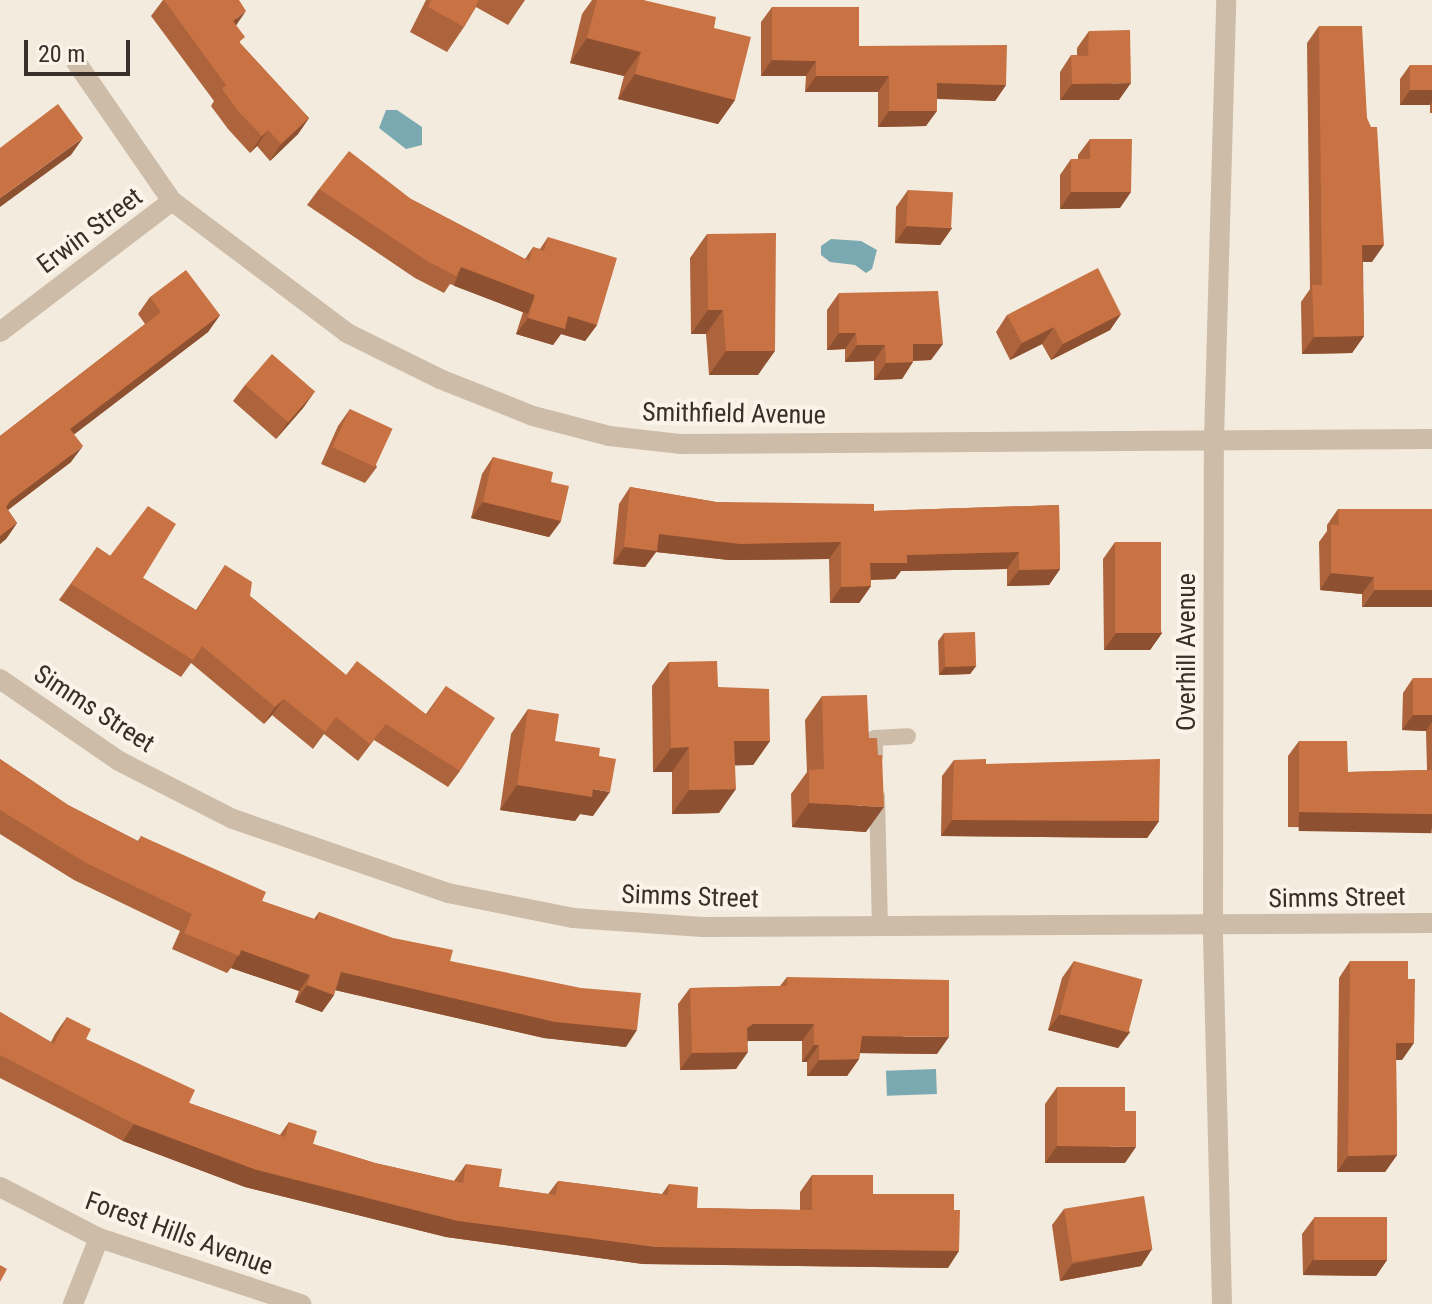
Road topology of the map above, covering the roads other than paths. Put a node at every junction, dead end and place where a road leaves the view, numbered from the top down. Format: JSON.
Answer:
{"nodes":[{"id":1,"x":1226,"y":0,"type":"edge"},
{"id":2,"x":76,"y":62,"type":"dead end"},
{"id":3,"x":172,"y":201,"type":"junction"},
{"id":4,"x":0,"y":332,"type":"edge"},
{"id":5,"x":1214,"y":439,"type":"junction"},
{"id":6,"x":1432,"y":439,"type":"edge"},
{"id":7,"x":0,"y":679,"type":"edge"},
{"id":8,"x":908,"y":736,"type":"dead end"},
{"id":9,"x":1432,"y":923,"type":"edge"},
{"id":10,"x":1213,"y":925,"type":"junction"},
{"id":11,"x":880,"y":926,"type":"junction"},
{"id":12,"x":0,"y":1187,"type":"edge"},
{"id":13,"x":99,"y":1238,"type":"junction"},
{"id":14,"x":73,"y":1304,"type":"edge"},
{"id":15,"x":301,"y":1304,"type":"edge"},
{"id":16,"x":1222,"y":1304,"type":"edge"}],
"edges":[{"from":1,"to":5,"type":"street","name":"Overhill Avenue"},
{"from":2,"to":3,"type":"street","name":"Smithfield Avenue"},
{"from":3,"to":4,"type":"street","name":"Erwin Street"},
{"from":3,"to":5,"type":"street","name":"Smithfield Avenue"},
{"from":5,"to":6,"type":"street","name":"Smithfield Avenue"},
{"from":5,"to":10,"type":"street","name":"Overhill Avenue"},
{"from":7,"to":11,"type":"street","name":"Simms Street"},
{"from":8,"to":11,"type":"lane"},
{"from":9,"to":10,"type":"street","name":"Simms Street"},
{"from":10,"to":11,"type":"street","name":"Simms Street"},
{"from":10,"to":16,"type":"street","name":"Overhill Avenue"},
{"from":12,"to":13,"type":"street","name":"Forest Hills Avenue"},
{"from":13,"to":14,"type":"street"},
{"from":13,"to":15,"type":"street","name":"Forest Hills Avenue"}]}
